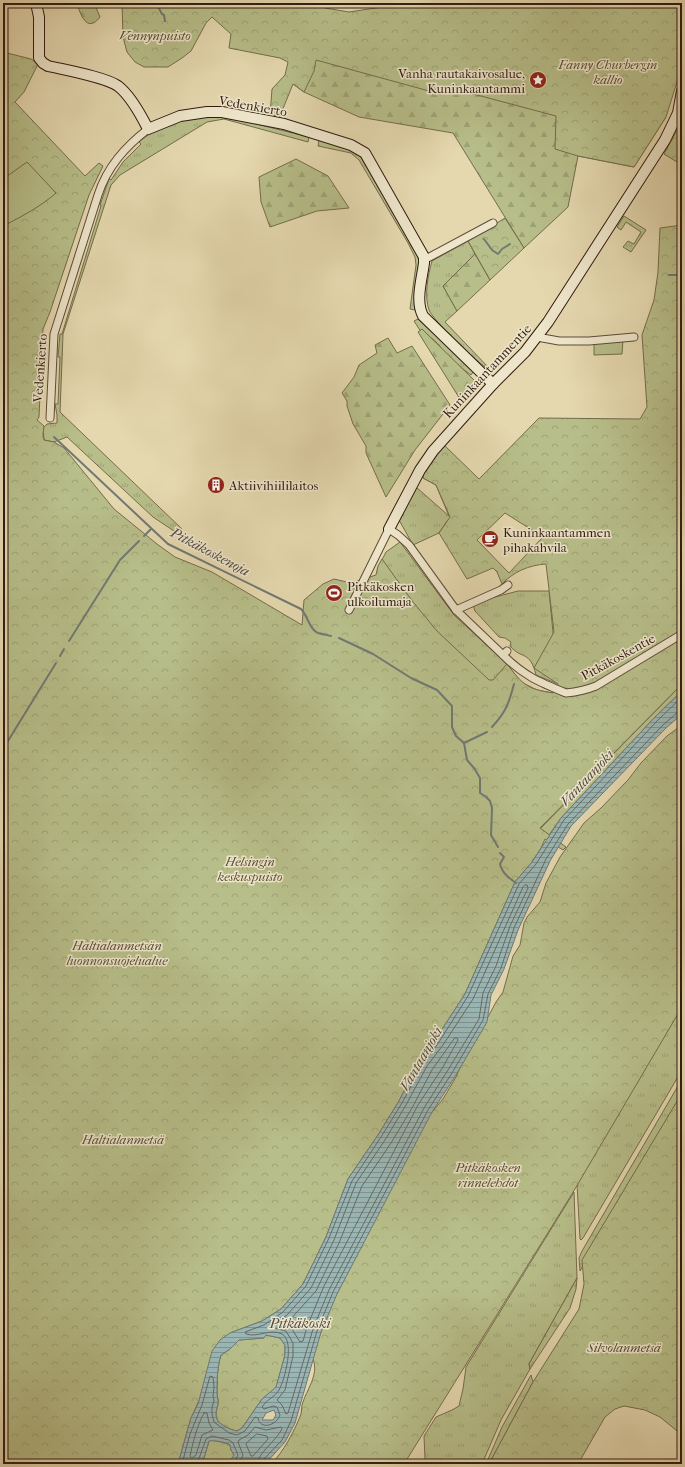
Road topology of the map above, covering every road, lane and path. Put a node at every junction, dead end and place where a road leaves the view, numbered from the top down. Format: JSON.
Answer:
{"nodes":[{"id":1,"x":36,"y":3,"type":"edge"},
{"id":2,"x":682,"y":90,"type":"edge"},
{"id":3,"x":148,"y":129,"type":"junction"},
{"id":4,"x":493,"y":224,"type":"dead end"},
{"id":5,"x":424,"y":260,"type":"junction"},
{"id":6,"x":635,"y":336,"type":"dead end"},
{"id":7,"x":537,"y":338,"type":"junction"},
{"id":8,"x":493,"y":384,"type":"junction"},
{"id":9,"x":50,"y":418,"type":"dead end"},
{"id":10,"x":389,"y":528,"type":"junction"},
{"id":11,"x":508,"y":585,"type":"dead end"},
{"id":12,"x":349,"y":610,"type":"dead end"},
{"id":13,"x":456,"y":610,"type":"junction"},
{"id":14,"x":682,"y":634,"type":"edge"}],
"edges":[{"from":1,"to":3,"type":"street"},
{"from":2,"to":7,"type":"street","name":"Kuninkaantammentie"},
{"from":3,"to":5,"type":"street","name":"Vedenkierto"},
{"from":3,"to":9,"type":"street","name":"Vedenkierto"},
{"from":4,"to":5,"type":"street"},
{"from":5,"to":8,"type":"street"},
{"from":6,"to":7,"type":"street"},
{"from":7,"to":8,"type":"street","name":"Kuninkaantammentie"},
{"from":8,"to":10,"type":"street","name":"Kuninkaantammentie"},
{"from":10,"to":12,"type":"street","name":"Kuninkaantammentie"},
{"from":10,"to":13,"type":"street","name":"Pitkäkoskentie"},
{"from":11,"to":13,"type":"street"},
{"from":13,"to":14,"type":"street","name":"Pitkäkoskentie"}]}
